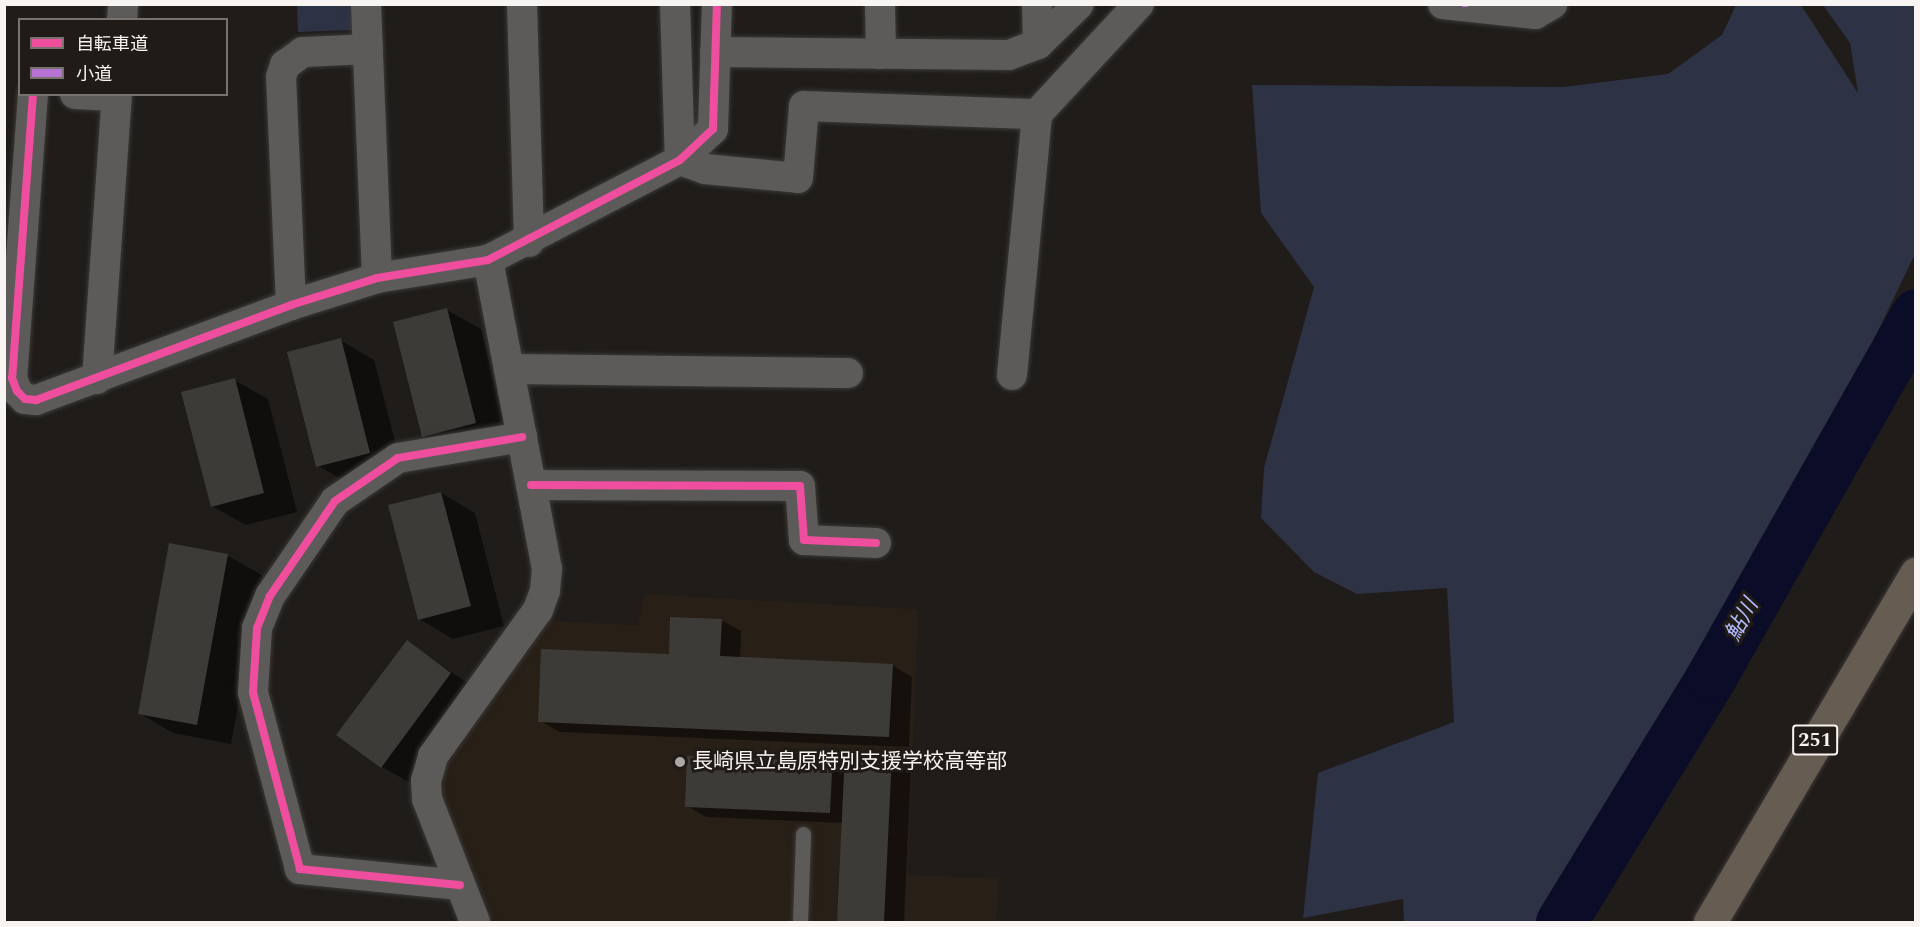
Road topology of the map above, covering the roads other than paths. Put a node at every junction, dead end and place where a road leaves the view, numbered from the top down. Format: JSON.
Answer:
{"nodes":[{"id":1,"x":366,"y":4,"type":"edge"},
{"id":2,"x":522,"y":4,"type":"edge"},
{"id":3,"x":675,"y":4,"type":"edge"},
{"id":4,"x":717,"y":4,"type":"edge"},
{"id":5,"x":880,"y":4,"type":"edge"},
{"id":6,"x":1037,"y":4,"type":"edge"},
{"id":7,"x":1079,"y":4,"type":"edge"},
{"id":8,"x":1139,"y":4,"type":"edge"},
{"id":9,"x":1443,"y":4,"type":"edge"},
{"id":10,"x":1552,"y":4,"type":"edge"},
{"id":11,"x":1038,"y":45,"type":"junction"},
{"id":12,"x":368,"y":50,"type":"junction"},
{"id":13,"x":715,"y":52,"type":"junction"},
{"id":14,"x":881,"y":54,"type":"junction"},
{"id":15,"x":33,"y":96,"type":"edge"},
{"id":16,"x":117,"y":96,"type":"edge"},
{"id":17,"x":1037,"y":114,"type":"junction"},
{"id":18,"x":680,"y":160,"type":"junction"},
{"id":19,"x":530,"y":242,"type":"junction"},
{"id":20,"x":488,"y":260,"type":"junction"},
{"id":21,"x":377,"y":278,"type":"junction"},
{"id":22,"x":291,"y":304,"type":"junction"},
{"id":23,"x":509,"y":369,"type":"junction"},
{"id":24,"x":848,"y":373,"type":"dead end"},
{"id":25,"x":1012,"y":375,"type":"dead end"},
{"id":26,"x":97,"y":379,"type":"junction"},
{"id":27,"x":522,"y":437,"type":"junction"},
{"id":28,"x":531,"y":485,"type":"junction"},
{"id":29,"x":876,"y":543,"type":"dead end"},
{"id":30,"x":1916,"y":573,"type":"edge"},
{"id":31,"x":803,"y":834,"type":"dead end"},
{"id":32,"x":460,"y":885,"type":"junction"},
{"id":33,"x":1714,"y":916,"type":"edge"},
{"id":34,"x":475,"y":922,"type":"edge"},
{"id":35,"x":800,"y":922,"type":"edge"}],
"edges":[{"from":1,"to":12,"type":"street"},
{"from":2,"to":19,"type":"street"},
{"from":3,"to":18,"type":"street"},
{"from":4,"to":13,"type":"street"},
{"from":5,"to":14,"type":"street"},
{"from":6,"to":11,"type":"street"},
{"from":7,"to":11,"type":"street"},
{"from":8,"to":17,"type":"street"},
{"from":9,"to":10,"type":"street"},
{"from":11,"to":14,"type":"street"},
{"from":12,"to":21,"type":"street"},
{"from":12,"to":22,"type":"street"},
{"from":13,"to":14,"type":"street"},
{"from":13,"to":18,"type":"street"},
{"from":15,"to":26,"type":"street"},
{"from":16,"to":26,"type":"street"},
{"from":17,"to":18,"type":"street"},
{"from":17,"to":25,"type":"street"},
{"from":18,"to":19,"type":"street"},
{"from":19,"to":20,"type":"street"},
{"from":20,"to":21,"type":"street"},
{"from":20,"to":23,"type":"street"},
{"from":21,"to":22,"type":"street"},
{"from":22,"to":26,"type":"street"},
{"from":23,"to":24,"type":"street"},
{"from":23,"to":27,"type":"street"},
{"from":27,"to":28,"type":"street"},
{"from":27,"to":32,"type":"street"},
{"from":28,"to":29,"type":"street"},
{"from":28,"to":32,"type":"street"},
{"from":30,"to":33,"type":"highway","number":"251"},
{"from":31,"to":35,"type":"lane"},
{"from":32,"to":34,"type":"street"}]}
